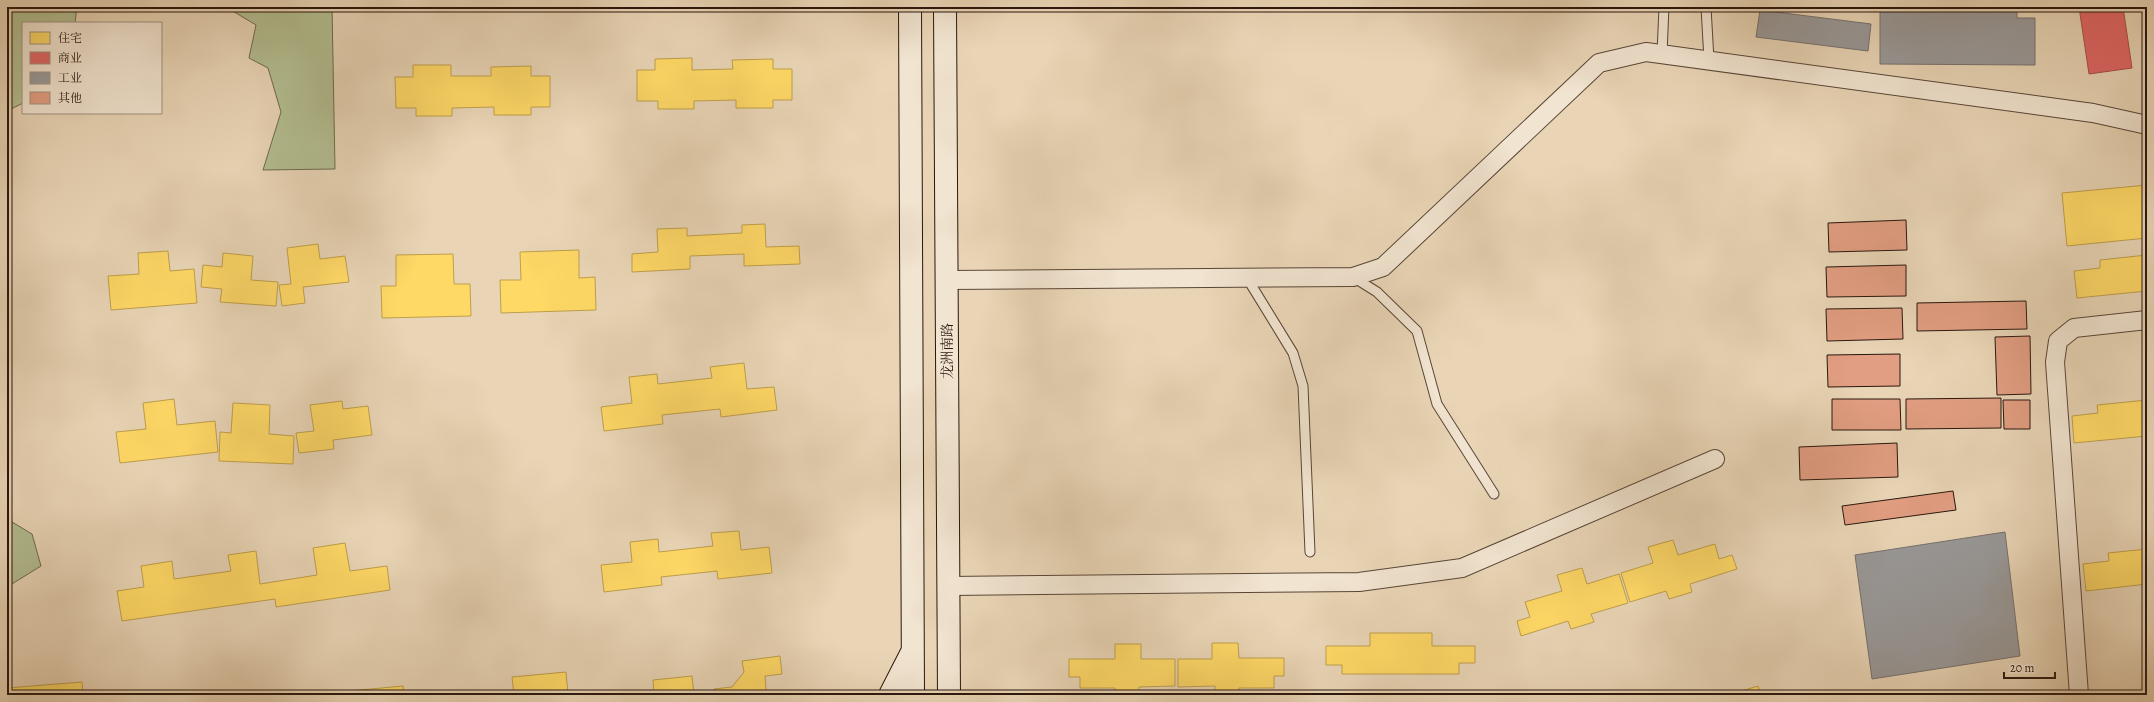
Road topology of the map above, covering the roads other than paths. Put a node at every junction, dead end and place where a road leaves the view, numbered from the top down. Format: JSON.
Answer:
{"nodes":[{"id":1,"x":910,"y":7,"type":"edge"},
{"id":2,"x":945,"y":7,"type":"edge"},
{"id":3,"x":1664,"y":7,"type":"edge"},
{"id":4,"x":1706,"y":7,"type":"edge"},
{"id":5,"x":1662,"y":54,"type":"junction"},
{"id":6,"x":1709,"y":60,"type":"junction"},
{"id":7,"x":2147,"y":125,"type":"edge"},
{"id":8,"x":1354,"y":277,"type":"junction"},
{"id":9,"x":1247,"y":278,"type":"junction"},
{"id":10,"x":947,"y":280,"type":"junction"},
{"id":11,"x":2147,"y":320,"type":"edge"},
{"id":12,"x":1715,"y":459,"type":"dead end"},
{"id":13,"x":1494,"y":494,"type":"dead end"},
{"id":14,"x":1310,"y":552,"type":"dead end"},
{"id":15,"x":948,"y":586,"type":"junction"},
{"id":16,"x":913,"y":651,"type":"junction"},
{"id":17,"x":890,"y":695,"type":"edge"},
{"id":18,"x":913,"y":695,"type":"edge"},
{"id":19,"x":949,"y":695,"type":"edge"},
{"id":20,"x":2079,"y":695,"type":"edge"}],
"edges":[{"from":1,"to":16,"type":"main road"},
{"from":2,"to":10,"type":"main road","name":"龙洲南路"},
{"from":3,"to":5,"type":"lane"},
{"from":4,"to":6,"type":"lane"},
{"from":5,"to":6,"type":"street"},
{"from":5,"to":8,"type":"street"},
{"from":6,"to":7,"type":"street"},
{"from":8,"to":9,"type":"street"},
{"from":8,"to":13,"type":"lane"},
{"from":9,"to":10,"type":"street"},
{"from":9,"to":14,"type":"lane"},
{"from":10,"to":15,"type":"main road","name":"龙洲南路"},
{"from":11,"to":20,"type":"street"},
{"from":12,"to":15,"type":"street"},
{"from":15,"to":19,"type":"main road","name":"龙洲南路"},
{"from":16,"to":17,"type":"main road"},
{"from":16,"to":18,"type":"main road"}]}
